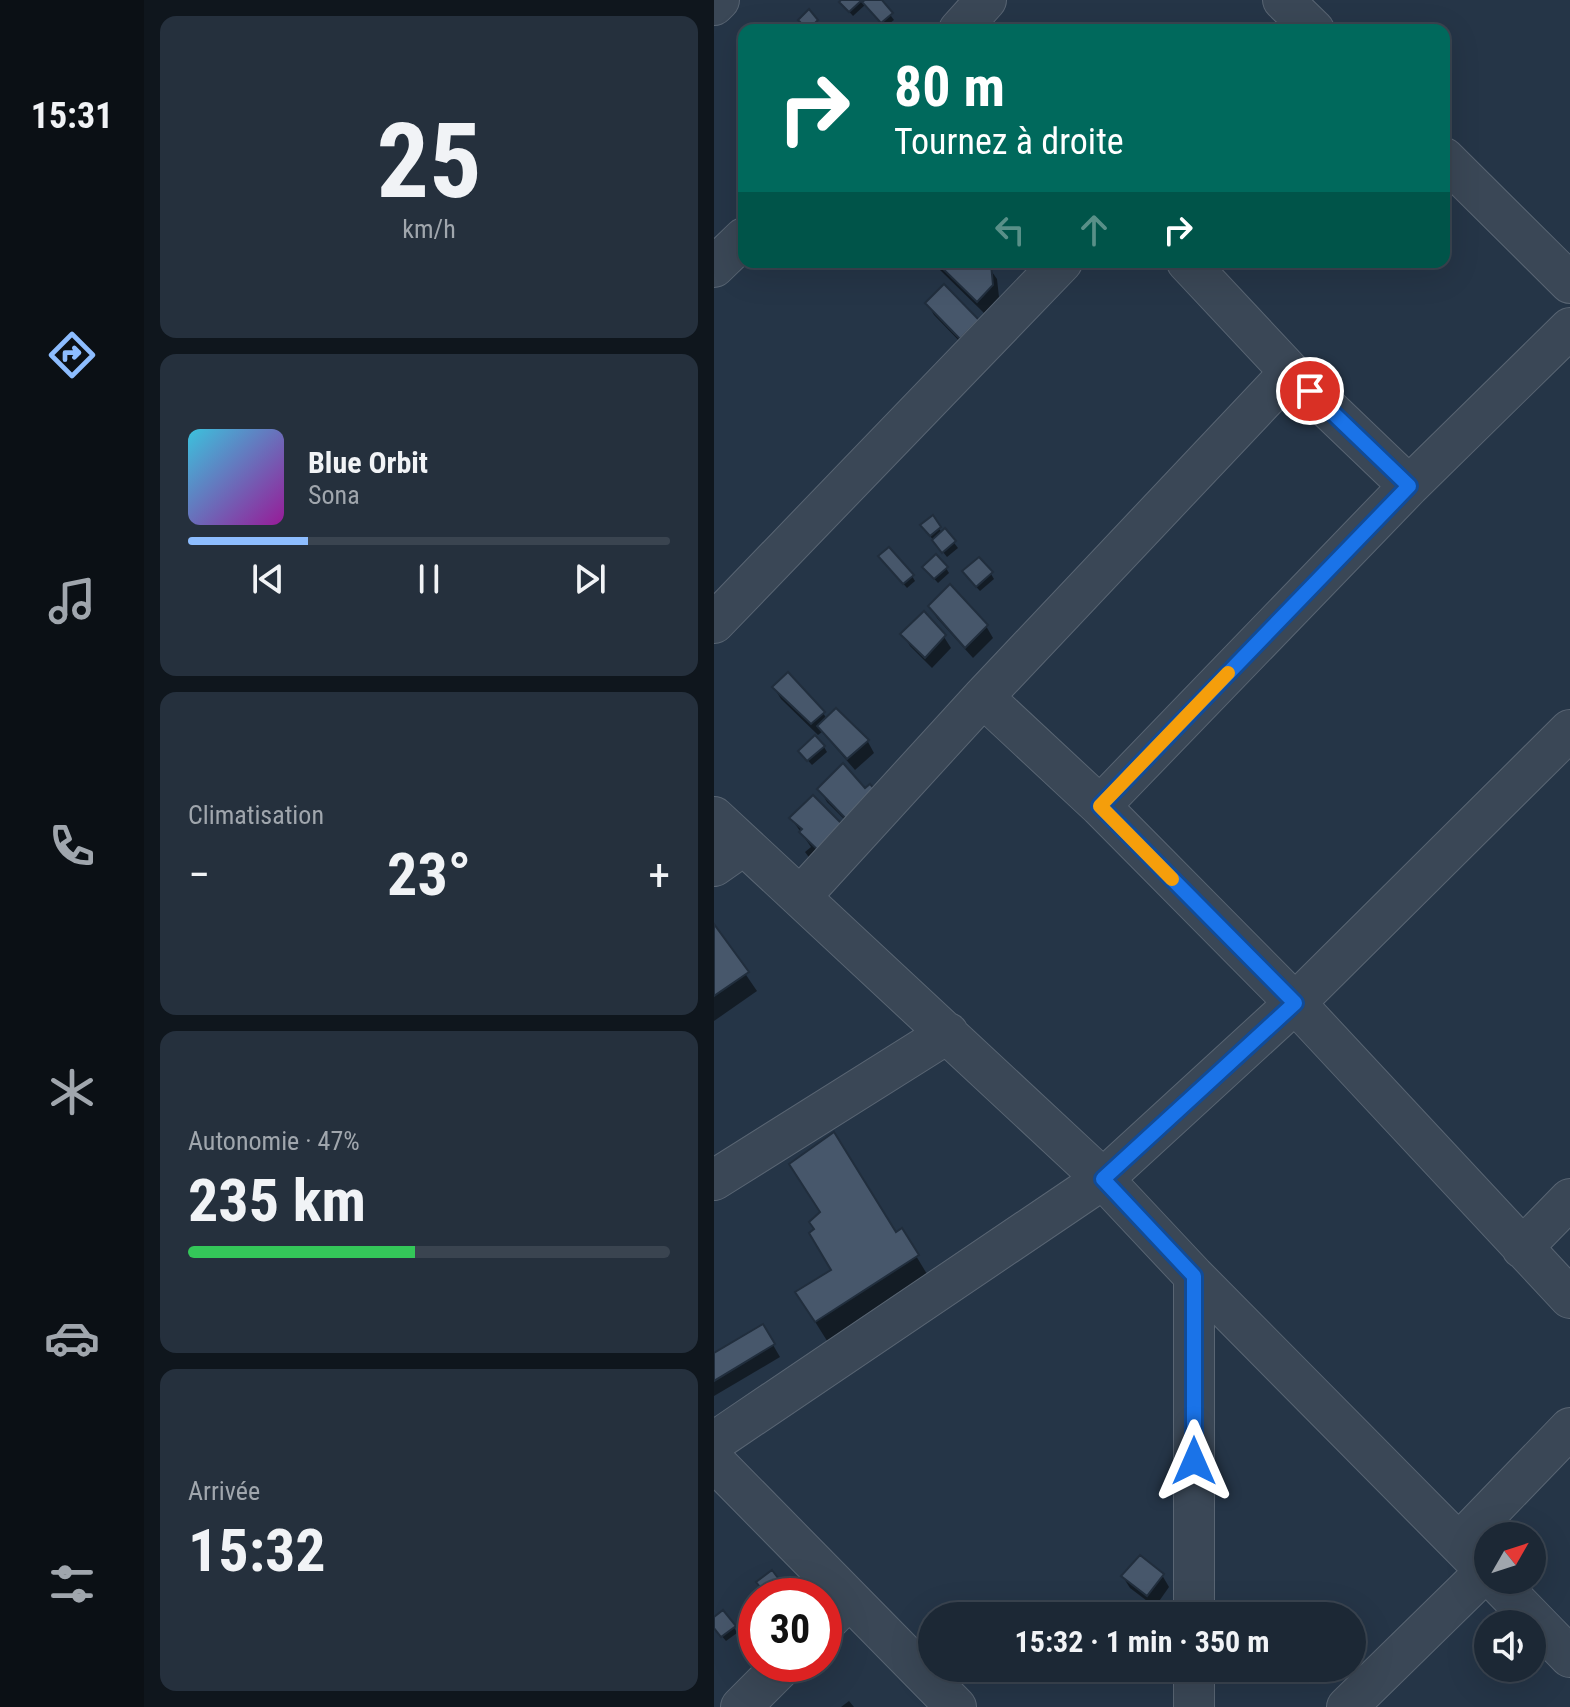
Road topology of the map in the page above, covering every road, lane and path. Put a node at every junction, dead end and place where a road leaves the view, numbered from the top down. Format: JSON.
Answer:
{"nodes":[{"id":1,"x":719,"y":0,"type":"edge"},
{"id":2,"x":986,"y":0,"type":"edge"},
{"id":3,"x":714,"y":5,"type":"edge"},
{"id":4,"x":964,"y":24,"type":"edge"},
{"id":5,"x":1450,"y":164,"type":"edge"},
{"id":6,"x":738,"y":244,"type":"edge"},
{"id":7,"x":714,"y":267,"type":"edge"},
{"id":8,"x":1056,"y":268,"type":"edge"},
{"id":9,"x":1193,"y":268,"type":"edge"},
{"id":10,"x":1570,"y":283,"type":"edge"},
{"id":11,"x":1570,"y":328,"type":"edge"},
{"id":12,"x":1290,"y":372,"type":"junction"},
{"id":13,"x":1409,"y":486,"type":"junction"},
{"id":14,"x":714,"y":623,"type":"edge"},
{"id":15,"x":983,"y":697,"type":"junction"},
{"id":16,"x":1570,"y":730,"type":"edge"},
{"id":17,"x":1100,"y":806,"type":"junction"},
{"id":18,"x":714,"y":817,"type":"edge"},
{"id":19,"x":729,"y":855,"type":"edge"},
{"id":20,"x":801,"y":896,"type":"junction"},
{"id":21,"x":1295,"y":1003,"type":"junction"},
{"id":22,"x":948,"y":1033,"type":"junction"},
{"id":23,"x":1103,"y":1179,"type":"junction"},
{"id":24,"x":714,"y":1180,"type":"edge"},
{"id":25,"x":1570,"y":1199,"type":"edge"},
{"id":26,"x":1522,"y":1248,"type":"junction"},
{"id":27,"x":1194,"y":1276,"type":"junction"},
{"id":28,"x":1570,"y":1298,"type":"edge"},
{"id":29,"x":1570,"y":1428,"type":"edge"},
{"id":30,"x":714,"y":1442,"type":"edge"},
{"id":31,"x":714,"y":1461,"type":"edge"},
{"id":32,"x":1510,"y":1522,"type":"edge"},
{"id":33,"x":1474,"y":1558,"type":"edge"},
{"id":34,"x":1474,"y":1574,"type":"edge"},
{"id":35,"x":809,"y":1578,"type":"edge"},
{"id":36,"x":1509,"y":1594,"type":"edge"},
{"id":37,"x":1194,"y":1602,"type":"edge"},
{"id":38,"x":842,"y":1617,"type":"edge"},
{"id":39,"x":1570,"y":1657,"type":"edge"},
{"id":40,"x":766,"y":1682,"type":"edge"},
{"id":41,"x":1194,"y":1682,"type":"edge"},
{"id":42,"x":741,"y":1707,"type":"edge"},
{"id":43,"x":956,"y":1707,"type":"edge"},
{"id":44,"x":1194,"y":1707,"type":"edge"},
{"id":45,"x":1347,"y":1707,"type":"edge"}],
"edges":[{"from":1,"to":3,"type":"street"},
{"from":2,"to":4,"type":"street"},
{"from":5,"to":10,"type":"street"},
{"from":6,"to":7,"type":"street"},
{"from":8,"to":14,"type":"street"},
{"from":9,"to":12,"type":"street"},
{"from":11,"to":13,"type":"street"},
{"from":12,"to":13,"type":"street"},
{"from":12,"to":15,"type":"street"},
{"from":13,"to":17,"type":"street"},
{"from":15,"to":17,"type":"street"},
{"from":15,"to":20,"type":"street"},
{"from":16,"to":21,"type":"street"},
{"from":17,"to":21,"type":"street"},
{"from":18,"to":19,"type":"street"},
{"from":19,"to":20,"type":"street"},
{"from":20,"to":22,"type":"street"},
{"from":21,"to":23,"type":"street"},
{"from":21,"to":26,"type":"street"},
{"from":22,"to":23,"type":"street"},
{"from":22,"to":24,"type":"street"},
{"from":23,"to":27,"type":"street"},
{"from":23,"to":30,"type":"street"},
{"from":25,"to":26,"type":"street"},
{"from":26,"to":28,"type":"street"},
{"from":27,"to":33,"type":"street"},
{"from":27,"to":37,"type":"street"},
{"from":29,"to":32,"type":"street"},
{"from":31,"to":35,"type":"street"},
{"from":34,"to":45,"type":"street"},
{"from":36,"to":39,"type":"street"},
{"from":38,"to":43,"type":"street"},
{"from":40,"to":42,"type":"street"},
{"from":41,"to":44,"type":"street"}]}
